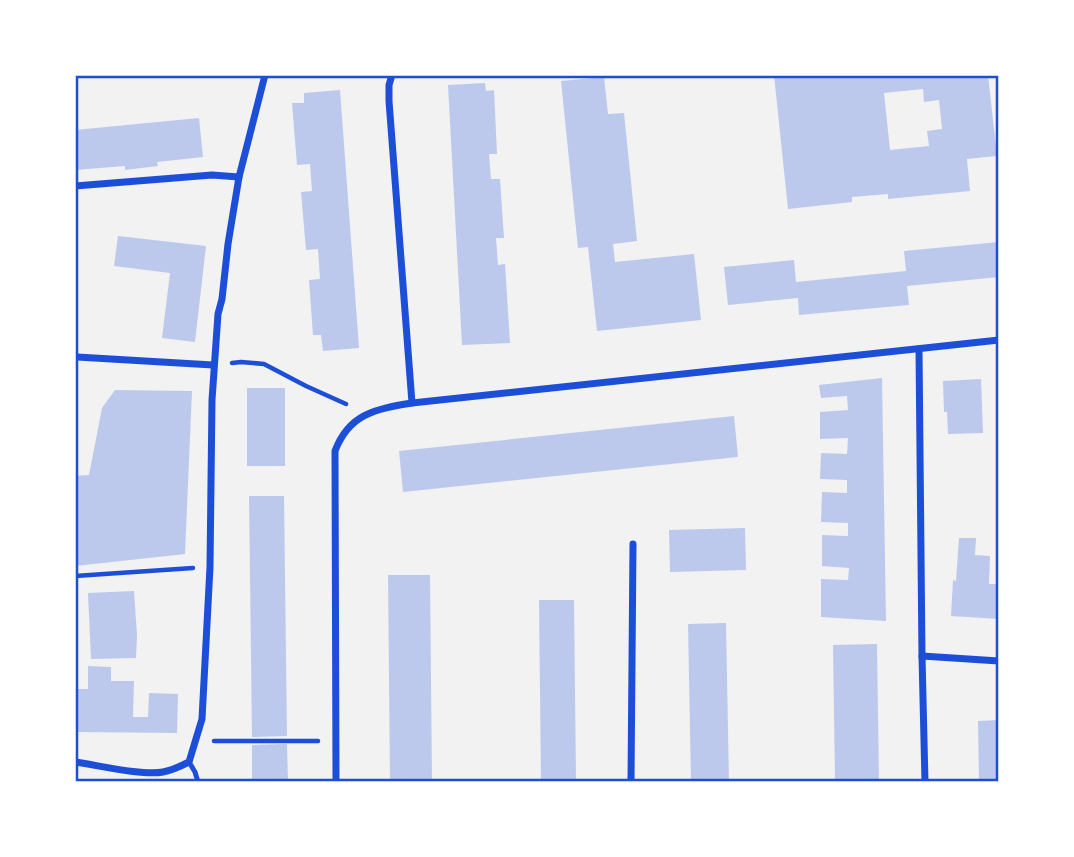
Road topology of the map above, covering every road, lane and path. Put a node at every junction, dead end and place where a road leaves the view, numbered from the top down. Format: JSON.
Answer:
{"nodes":[{"id":1,"x":265,"y":75,"type":"edge"},
{"id":2,"x":392,"y":75,"type":"edge"},
{"id":3,"x":239,"y":177,"type":"junction"},
{"id":4,"x":75,"y":186,"type":"edge"},
{"id":5,"x":999,"y":340,"type":"edge"},
{"id":6,"x":919,"y":349,"type":"junction"},
{"id":7,"x":77,"y":357,"type":"edge"},
{"id":8,"x":214,"y":365,"type":"junction"},
{"id":9,"x":412,"y":403,"type":"junction"},
{"id":10,"x":349,"y":406,"type":"dead end"},
{"id":11,"x":633,"y":544,"type":"dead end"},
{"id":12,"x":210,"y":567,"type":"junction"},
{"id":13,"x":75,"y":576,"type":"edge"},
{"id":14,"x":922,"y":656,"type":"junction"},
{"id":15,"x":999,"y":661,"type":"edge"},
{"id":16,"x":211,"y":741,"type":"dead end"},
{"id":17,"x":336,"y":741,"type":"junction"},
{"id":18,"x":75,"y":762,"type":"edge"},
{"id":19,"x":189,"y":762,"type":"junction"},
{"id":20,"x":198,"y":782,"type":"edge"},
{"id":21,"x":337,"y":782,"type":"edge"},
{"id":22,"x":631,"y":782,"type":"edge"},
{"id":23,"x":925,"y":782,"type":"edge"}],
"edges":[{"from":1,"to":3,"type":"street"},
{"from":2,"to":9,"type":"street"},
{"from":3,"to":4,"type":"street"},
{"from":3,"to":8,"type":"street"},
{"from":5,"to":6,"type":"street"},
{"from":6,"to":9,"type":"street"},
{"from":6,"to":14,"type":"street"},
{"from":7,"to":8,"type":"street"},
{"from":8,"to":10,"type":"path"},
{"from":8,"to":12,"type":"street"},
{"from":9,"to":17,"type":"street"},
{"from":11,"to":22,"type":"street"},
{"from":12,"to":13,"type":"path"},
{"from":12,"to":19,"type":"street"},
{"from":14,"to":15,"type":"street"},
{"from":14,"to":23,"type":"street"},
{"from":16,"to":17,"type":"path"},
{"from":17,"to":21,"type":"street"},
{"from":18,"to":19,"type":"street"},
{"from":19,"to":20,"type":"lane"}]}
